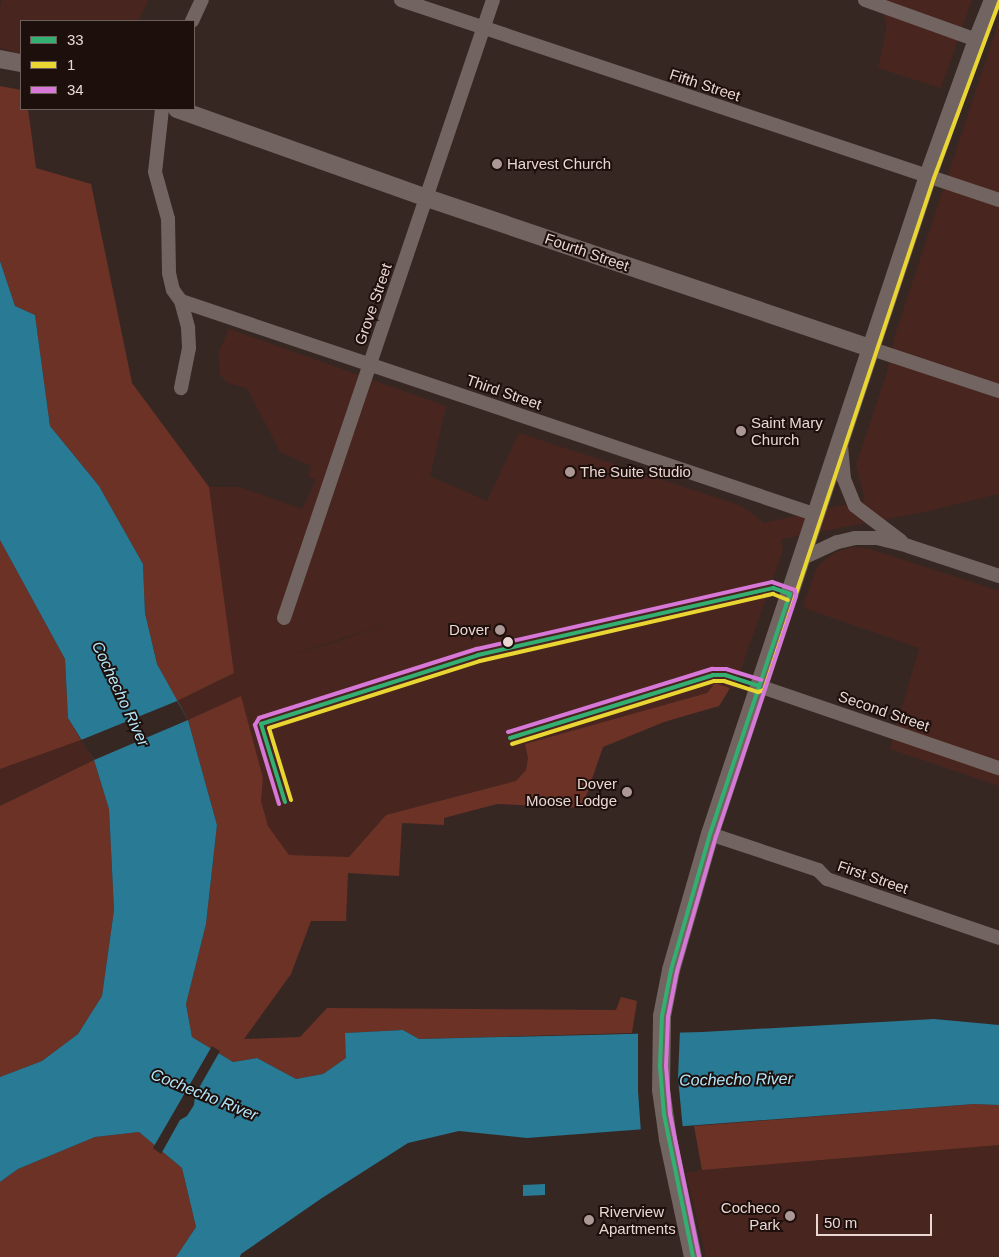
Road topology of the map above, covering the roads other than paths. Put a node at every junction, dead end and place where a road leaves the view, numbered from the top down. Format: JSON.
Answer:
{"nodes":[{"id":1,"x":202,"y":0,"type":"edge"},
{"id":2,"x":401,"y":0,"type":"edge"},
{"id":3,"x":492,"y":0,"type":"edge"},
{"id":4,"x":865,"y":0,"type":"edge"},
{"id":5,"x":994,"y":0,"type":"edge"},
{"id":6,"x":192,"y":20,"type":"edge"},
{"id":7,"x":483,"y":28,"type":"junction"},
{"id":8,"x":977,"y":40,"type":"junction"},
{"id":9,"x":0,"y":59,"type":"edge"},
{"id":10,"x":20,"y":63,"type":"edge"},
{"id":11,"x":162,"y":110,"type":"edge"},
{"id":12,"x":180,"y":110,"type":"edge"},
{"id":13,"x":928,"y":176,"type":"junction"},
{"id":14,"x":427,"y":198,"type":"junction"},
{"id":15,"x":999,"y":200,"type":"edge"},
{"id":16,"x":181,"y":302,"type":"junction"},
{"id":17,"x":872,"y":349,"type":"junction"},
{"id":18,"x":370,"y":364,"type":"junction"},
{"id":19,"x":181,"y":388,"type":"dead end"},
{"id":20,"x":999,"y":391,"type":"edge"},
{"id":21,"x":841,"y":442,"type":"junction"},
{"id":22,"x":817,"y":514,"type":"junction"},
{"id":23,"x":908,"y":546,"type":"junction"},
{"id":24,"x":803,"y":558,"type":"junction"},
{"id":25,"x":999,"y":576,"type":"edge"},
{"id":26,"x":284,"y":618,"type":"dead end"},
{"id":27,"x":759,"y":686,"type":"junction"},
{"id":28,"x":999,"y":768,"type":"edge"},
{"id":29,"x":710,"y":834,"type":"junction"},
{"id":30,"x":999,"y":938,"type":"edge"},
{"id":31,"x":693,"y":1257,"type":"edge"}],
"edges":[{"from":1,"to":6,"type":"street"},
{"from":2,"to":7,"type":"street","name":"Fifth Street"},
{"from":3,"to":7,"type":"street","name":"Grove Street"},
{"from":4,"to":8,"type":"street"},
{"from":5,"to":8,"type":"street"},
{"from":7,"to":13,"type":"street","name":"Fifth Street"},
{"from":7,"to":14,"type":"street","name":"Grove Street"},
{"from":8,"to":13,"type":"street"},
{"from":9,"to":10,"type":"street"},
{"from":11,"to":16,"type":"street"},
{"from":12,"to":14,"type":"street","name":"Fourth Street"},
{"from":13,"to":15,"type":"street","name":"Fifth Street"},
{"from":13,"to":17,"type":"street"},
{"from":14,"to":17,"type":"street","name":"Fourth Street"},
{"from":14,"to":18,"type":"street","name":"Grove Street"},
{"from":16,"to":18,"type":"street","name":"Third Street"},
{"from":16,"to":19,"type":"street"},
{"from":17,"to":20,"type":"street","name":"Fourth Street"},
{"from":17,"to":21,"type":"street"},
{"from":18,"to":22,"type":"street","name":"Third Street"},
{"from":18,"to":26,"type":"street","name":"Grove Street"},
{"from":21,"to":22,"type":"street"},
{"from":21,"to":23,"type":"street"},
{"from":22,"to":24,"type":"street"},
{"from":23,"to":24,"type":"street"},
{"from":23,"to":25,"type":"street"},
{"from":24,"to":27,"type":"street"},
{"from":27,"to":28,"type":"street","name":"Second Street"},
{"from":27,"to":29,"type":"street"},
{"from":29,"to":30,"type":"street","name":"First Street"},
{"from":29,"to":31,"type":"street"}]}
